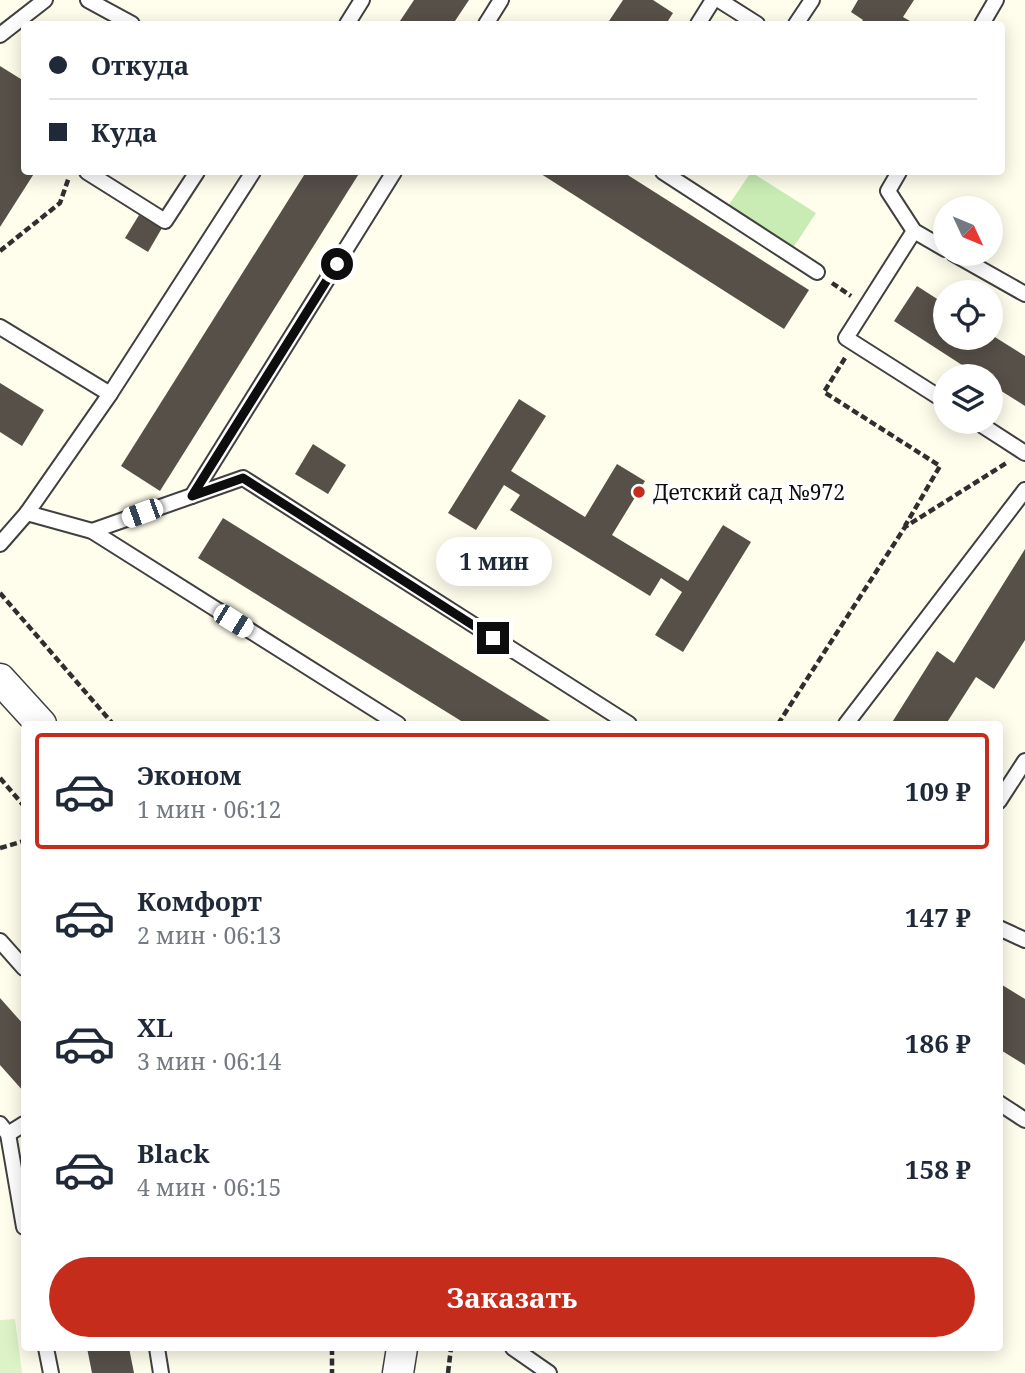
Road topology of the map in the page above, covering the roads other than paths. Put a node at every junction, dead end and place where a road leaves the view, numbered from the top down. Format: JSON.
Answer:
{"nodes":[{"id":1,"x":45,"y":0,"type":"edge"},
{"id":2,"x":88,"y":0,"type":"edge"},
{"id":3,"x":362,"y":0,"type":"edge"},
{"id":4,"x":501,"y":0,"type":"edge"},
{"id":5,"x":713,"y":0,"type":"edge"},
{"id":6,"x":719,"y":0,"type":"edge"},
{"id":7,"x":812,"y":0,"type":"edge"},
{"id":8,"x":996,"y":0,"type":"edge"},
{"id":9,"x":126,"y":21,"type":"edge"},
{"id":10,"x":349,"y":21,"type":"edge"},
{"id":11,"x":488,"y":21,"type":"edge"},
{"id":12,"x":700,"y":21,"type":"edge"},
{"id":13,"x":752,"y":21,"type":"edge"},
{"id":14,"x":798,"y":21,"type":"edge"},
{"id":15,"x":984,"y":21,"type":"edge"},
{"id":16,"x":0,"y":36,"type":"edge"},
{"id":17,"x":92,"y":175,"type":"edge"},
{"id":18,"x":195,"y":175,"type":"edge"},
{"id":19,"x":251,"y":175,"type":"edge"},
{"id":20,"x":392,"y":175,"type":"edge"},
{"id":21,"x":668,"y":175,"type":"edge"},
{"id":22,"x":897,"y":175,"type":"edge"},
{"id":23,"x":914,"y":231,"type":"junction"},
{"id":24,"x":933,"y":242,"type":"edge"},
{"id":25,"x":975,"y":266,"type":"edge"},
{"id":26,"x":817,"y":272,"type":"road end"},
{"id":27,"x":1025,"y":294,"type":"edge"},
{"id":28,"x":0,"y":327,"type":"edge"},
{"id":29,"x":933,"y":393,"type":"edge"},
{"id":30,"x":110,"y":394,"type":"junction"},
{"id":31,"x":995,"y":434,"type":"edge"},
{"id":32,"x":1024,"y":453,"type":"edge"},
{"id":33,"x":1025,"y":490,"type":"edge"},
{"id":34,"x":192,"y":496,"type":"junction"},
{"id":35,"x":27,"y":513,"type":"junction"},
{"id":36,"x":92,"y":531,"type":"junction"},
{"id":37,"x":0,"y":544,"type":"edge"},
{"id":38,"x":0,"y":679,"type":"edge"},
{"id":39,"x":38,"y":721,"type":"edge"},
{"id":40,"x":393,"y":721,"type":"edge"},
{"id":41,"x":624,"y":721,"type":"edge"},
{"id":42,"x":848,"y":721,"type":"edge"},
{"id":43,"x":1025,"y":761,"type":"edge"},
{"id":44,"x":1003,"y":795,"type":"edge"},
{"id":45,"x":1003,"y":930,"type":"edge"},
{"id":46,"x":1025,"y":940,"type":"edge"},
{"id":47,"x":0,"y":941,"type":"edge"},
{"id":48,"x":21,"y":965,"type":"edge"},
{"id":49,"x":1003,"y":1106,"type":"edge"},
{"id":50,"x":1025,"y":1120,"type":"edge"},
{"id":51,"x":21,"y":1125,"type":"edge"},
{"id":52,"x":4,"y":1129,"type":"edge"},
{"id":53,"x":21,"y":1212,"type":"edge"},
{"id":54,"x":47,"y":1351,"type":"edge"},
{"id":55,"x":157,"y":1351,"type":"edge"},
{"id":56,"x":402,"y":1351,"type":"edge"},
{"id":57,"x":517,"y":1351,"type":"edge"},
{"id":58,"x":51,"y":1373,"type":"edge"},
{"id":59,"x":161,"y":1373,"type":"edge"},
{"id":60,"x":398,"y":1373,"type":"edge"},
{"id":61,"x":549,"y":1373,"type":"edge"}],
"edges":[{"from":1,"to":16,"type":"lane"},
{"from":2,"to":9,"type":"lane"},
{"from":3,"to":10,"type":"lane"},
{"from":4,"to":11,"type":"lane"},
{"from":5,"to":12,"type":"lane"},
{"from":6,"to":13,"type":"lane"},
{"from":7,"to":14,"type":"lane"},
{"from":8,"to":15,"type":"lane"},
{"from":17,"to":18,"type":"lane"},
{"from":19,"to":30,"type":"lane"},
{"from":20,"to":34,"type":"lane"},
{"from":21,"to":26,"type":"lane"},
{"from":22,"to":23,"type":"lane"},
{"from":23,"to":24,"type":"lane"},
{"from":23,"to":29,"type":"lane"},
{"from":25,"to":27,"type":"lane"},
{"from":28,"to":30,"type":"lane"},
{"from":30,"to":35,"type":"lane"},
{"from":31,"to":32,"type":"lane"},
{"from":33,"to":42,"type":"lane"},
{"from":34,"to":36,"type":"lane"},
{"from":34,"to":41,"type":"lane"},
{"from":35,"to":36,"type":"lane"},
{"from":35,"to":37,"type":"lane"},
{"from":36,"to":40,"type":"lane"},
{"from":38,"to":39,"type":"street"},
{"from":43,"to":44,"type":"lane"},
{"from":45,"to":46,"type":"lane"},
{"from":47,"to":48,"type":"lane"},
{"from":49,"to":50,"type":"lane"},
{"from":51,"to":52,"type":"lane"},
{"from":52,"to":53,"type":"lane"},
{"from":54,"to":58,"type":"lane"},
{"from":55,"to":59,"type":"lane"},
{"from":56,"to":60,"type":"street"},
{"from":57,"to":61,"type":"lane"}]}
